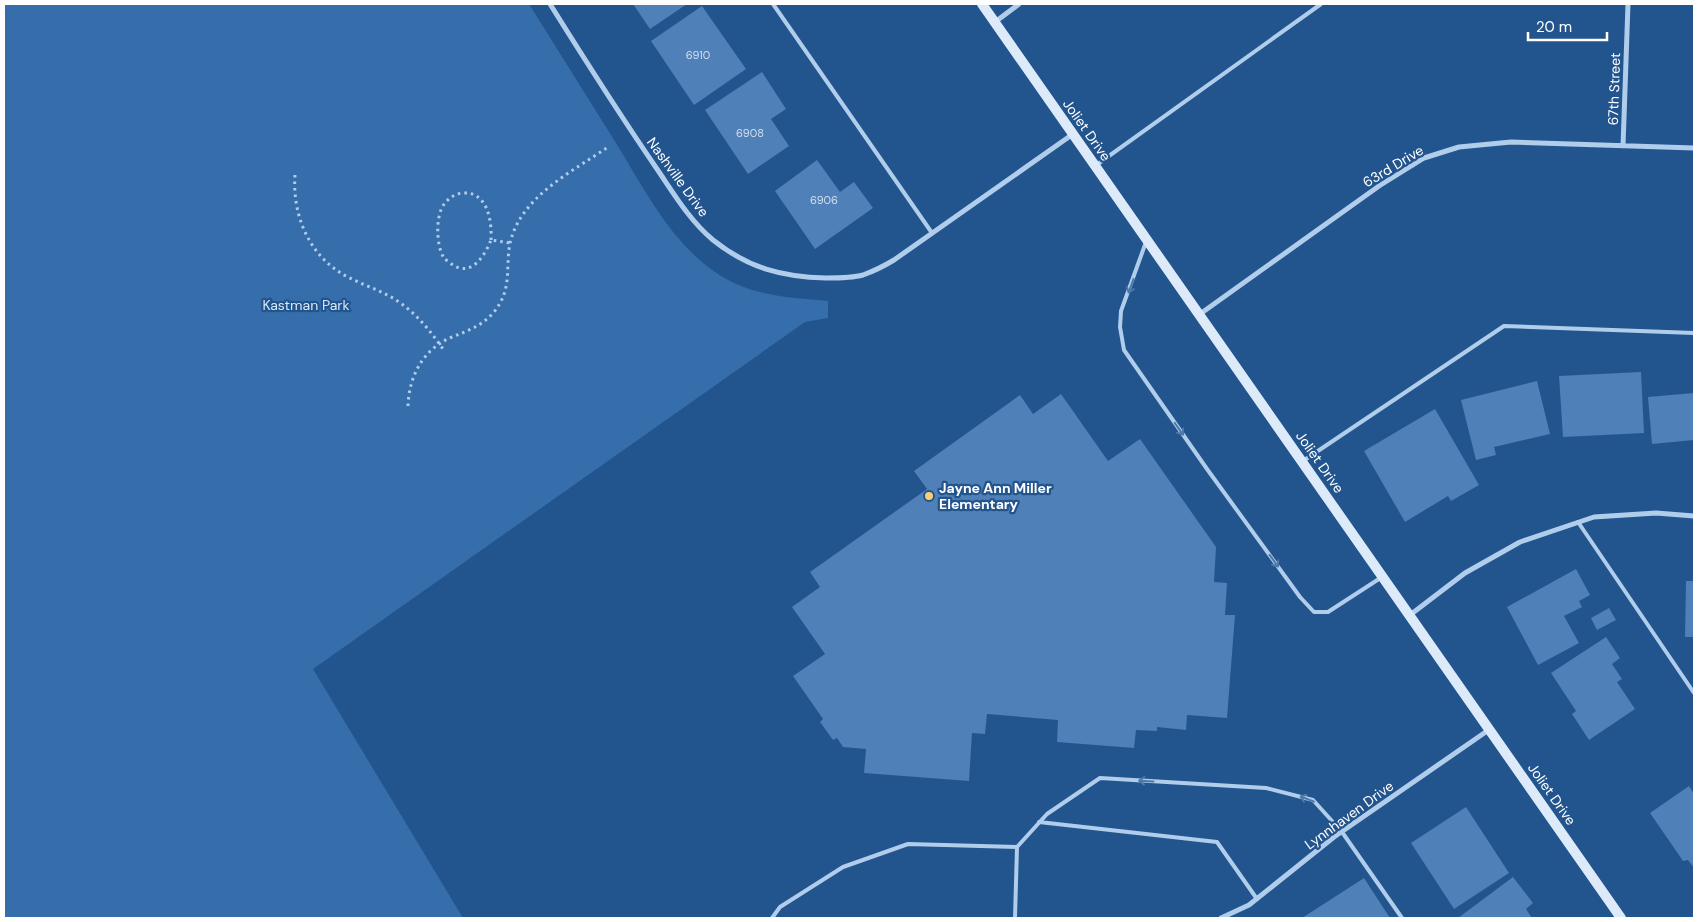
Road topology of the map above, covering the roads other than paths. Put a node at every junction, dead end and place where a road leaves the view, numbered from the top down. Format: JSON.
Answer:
{"nodes":[{"id":1,"x":550,"y":4,"type":"edge"},
{"id":2,"x":773,"y":4,"type":"edge"},
{"id":3,"x":982,"y":4,"type":"edge"},
{"id":4,"x":1019,"y":4,"type":"edge"},
{"id":5,"x":1321,"y":4,"type":"edge"},
{"id":6,"x":1628,"y":4,"type":"edge"},
{"id":7,"x":995,"y":22,"type":"junction"},
{"id":8,"x":1073,"y":134,"type":"junction"},
{"id":9,"x":1623,"y":146,"type":"junction"},
{"id":10,"x":1694,"y":148,"type":"edge"},
{"id":11,"x":1096,"y":166,"type":"junction"},
{"id":12,"x":932,"y":233,"type":"junction"},
{"id":13,"x":1147,"y":240,"type":"junction"},
{"id":14,"x":1200,"y":314,"type":"junction"},
{"id":15,"x":1694,"y":333,"type":"edge"},
{"id":16,"x":1302,"y":461,"type":"junction"},
{"id":17,"x":1694,"y":516,"type":"edge"},
{"id":18,"x":1578,"y":522,"type":"junction"},
{"id":19,"x":1383,"y":576,"type":"junction"},
{"id":20,"x":1410,"y":615,"type":"junction"},
{"id":21,"x":1694,"y":693,"type":"edge"},
{"id":22,"x":1490,"y":729,"type":"junction"},
{"id":23,"x":1039,"y":822,"type":"junction"},
{"id":24,"x":1342,"y":832,"type":"junction"},
{"id":25,"x":1016,"y":847,"type":"junction"},
{"id":26,"x":1257,"y":899,"type":"junction"},
{"id":27,"x":772,"y":918,"type":"edge"},
{"id":28,"x":1015,"y":918,"type":"edge"},
{"id":29,"x":1221,"y":918,"type":"edge"},
{"id":30,"x":1402,"y":918,"type":"edge"},
{"id":31,"x":1621,"y":918,"type":"edge"}],
"edges":[{"from":1,"to":12,"type":"street","name":"Nashville Drive"},
{"from":2,"to":12,"type":"lane"},
{"from":3,"to":7,"type":"street","name":"Joliet Drive"},
{"from":4,"to":7,"type":"street"},
{"from":5,"to":11,"type":"lane"},
{"from":6,"to":9,"type":"street","name":"67th Street"},
{"from":7,"to":8,"type":"street","name":"Joliet Drive"},
{"from":8,"to":11,"type":"street","name":"Joliet Drive"},
{"from":8,"to":12,"type":"street","name":"Nashville Drive"},
{"from":9,"to":10,"type":"street","name":"63rd Drive"},
{"from":9,"to":14,"type":"street","name":"63rd Drive"},
{"from":11,"to":13,"type":"street","name":"Joliet Drive"},
{"from":13,"to":14,"type":"street","name":"Joliet Drive"},
{"from":13,"to":19,"type":"lane","one_way":true},
{"from":14,"to":16,"type":"street","name":"Joliet Drive"},
{"from":15,"to":16,"type":"lane"},
{"from":16,"to":19,"type":"street","name":"Joliet Drive"},
{"from":17,"to":18,"type":"street"},
{"from":18,"to":20,"type":"street"},
{"from":18,"to":21,"type":"lane"},
{"from":19,"to":20,"type":"street","name":"Joliet Drive"},
{"from":20,"to":22,"type":"street","name":"Joliet Drive"},
{"from":22,"to":24,"type":"street","name":"Lynnhaven Drive"},
{"from":22,"to":31,"type":"street","name":"Joliet Drive"},
{"from":24,"to":23,"type":"lane","one_way":true},
{"from":23,"to":25,"type":"lane"},
{"from":23,"to":26,"type":"lane"},
{"from":24,"to":26,"type":"street","name":"Lynnhaven Drive"},
{"from":24,"to":30,"type":"lane"},
{"from":25,"to":27,"type":"lane"},
{"from":25,"to":28,"type":"lane"},
{"from":26,"to":29,"type":"street","name":"Lynnhaven Drive"}]}
